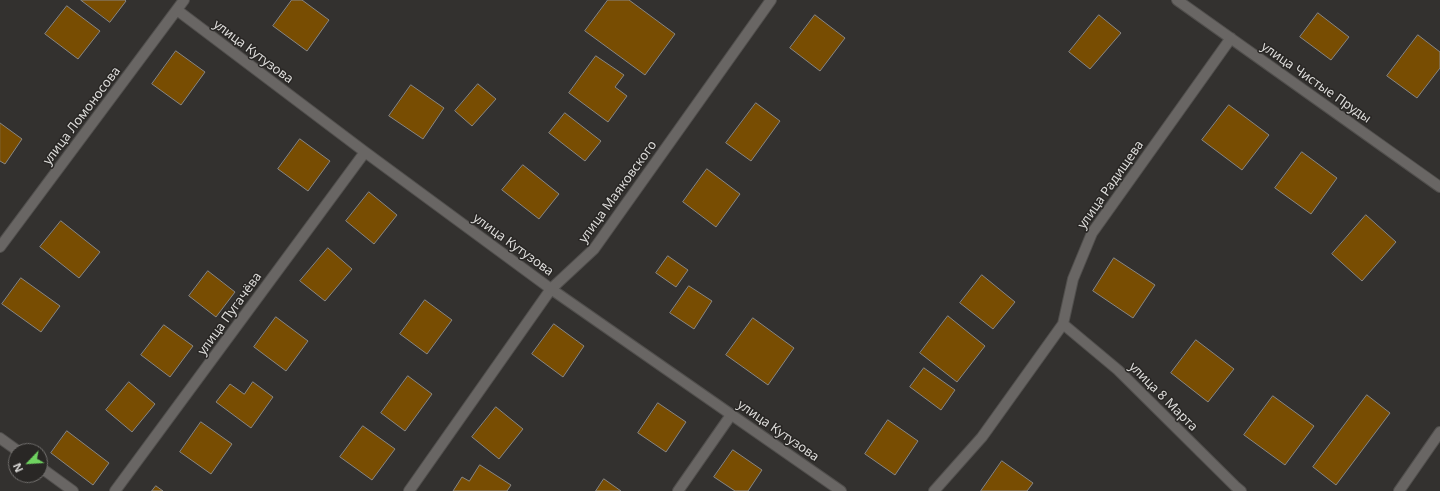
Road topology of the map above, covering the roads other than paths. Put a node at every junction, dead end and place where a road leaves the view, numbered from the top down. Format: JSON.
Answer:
{"nodes":[{"id":1,"x":184,"y":0,"type":"edge"},
{"id":2,"x":771,"y":0,"type":"edge"},
{"id":3,"x":1177,"y":0,"type":"edge"},
{"id":4,"x":177,"y":10,"type":"junction"},
{"id":5,"x":1231,"y":38,"type":"junction"},
{"id":6,"x":365,"y":152,"type":"junction"},
{"id":7,"x":1440,"y":187,"type":"edge"},
{"id":8,"x":0,"y":247,"type":"edge"},
{"id":9,"x":551,"y":289,"type":"junction"},
{"id":10,"x":1063,"y":324,"type":"junction"},
{"id":11,"x":731,"y":415,"type":"junction"},
{"id":12,"x":1440,"y":432,"type":"edge"},
{"id":13,"x":48,"y":473,"type":"edge"},
{"id":14,"x":73,"y":491,"type":"edge"},
{"id":15,"x":115,"y":491,"type":"edge"},
{"id":16,"x":409,"y":491,"type":"edge"},
{"id":17,"x":678,"y":491,"type":"edge"},
{"id":18,"x":841,"y":491,"type":"edge"},
{"id":19,"x":934,"y":491,"type":"edge"},
{"id":20,"x":1241,"y":491,"type":"edge"},
{"id":21,"x":1399,"y":491,"type":"edge"}],
"edges":[{"from":1,"to":4,"type":"street","name":"улица Ломоносова"},
{"from":2,"to":9,"type":"street","name":"улица Маяковского"},
{"from":3,"to":5,"type":"street","name":"улица Чистые Пруды"},
{"from":4,"to":6,"type":"street","name":"улица Кутузова"},
{"from":4,"to":8,"type":"street","name":"улица Ломоносова"},
{"from":5,"to":7,"type":"street","name":"улица Чистые Пруды"},
{"from":5,"to":10,"type":"street","name":"улица Радищева"},
{"from":6,"to":9,"type":"street","name":"улица Кутузова"},
{"from":6,"to":15,"type":"street","name":"улица Пугачёва"},
{"from":9,"to":11,"type":"street","name":"улица Кутузова"},
{"from":9,"to":16,"type":"street","name":"улица Маяковского"},
{"from":10,"to":19,"type":"street","name":"улица Радищева"},
{"from":10,"to":20,"type":"street","name":"улица 8 Марта"},
{"from":11,"to":17,"type":"street"},
{"from":11,"to":18,"type":"street","name":"улица Кутузова"},
{"from":12,"to":21,"type":"street"},
{"from":13,"to":14,"type":"street"}]}
